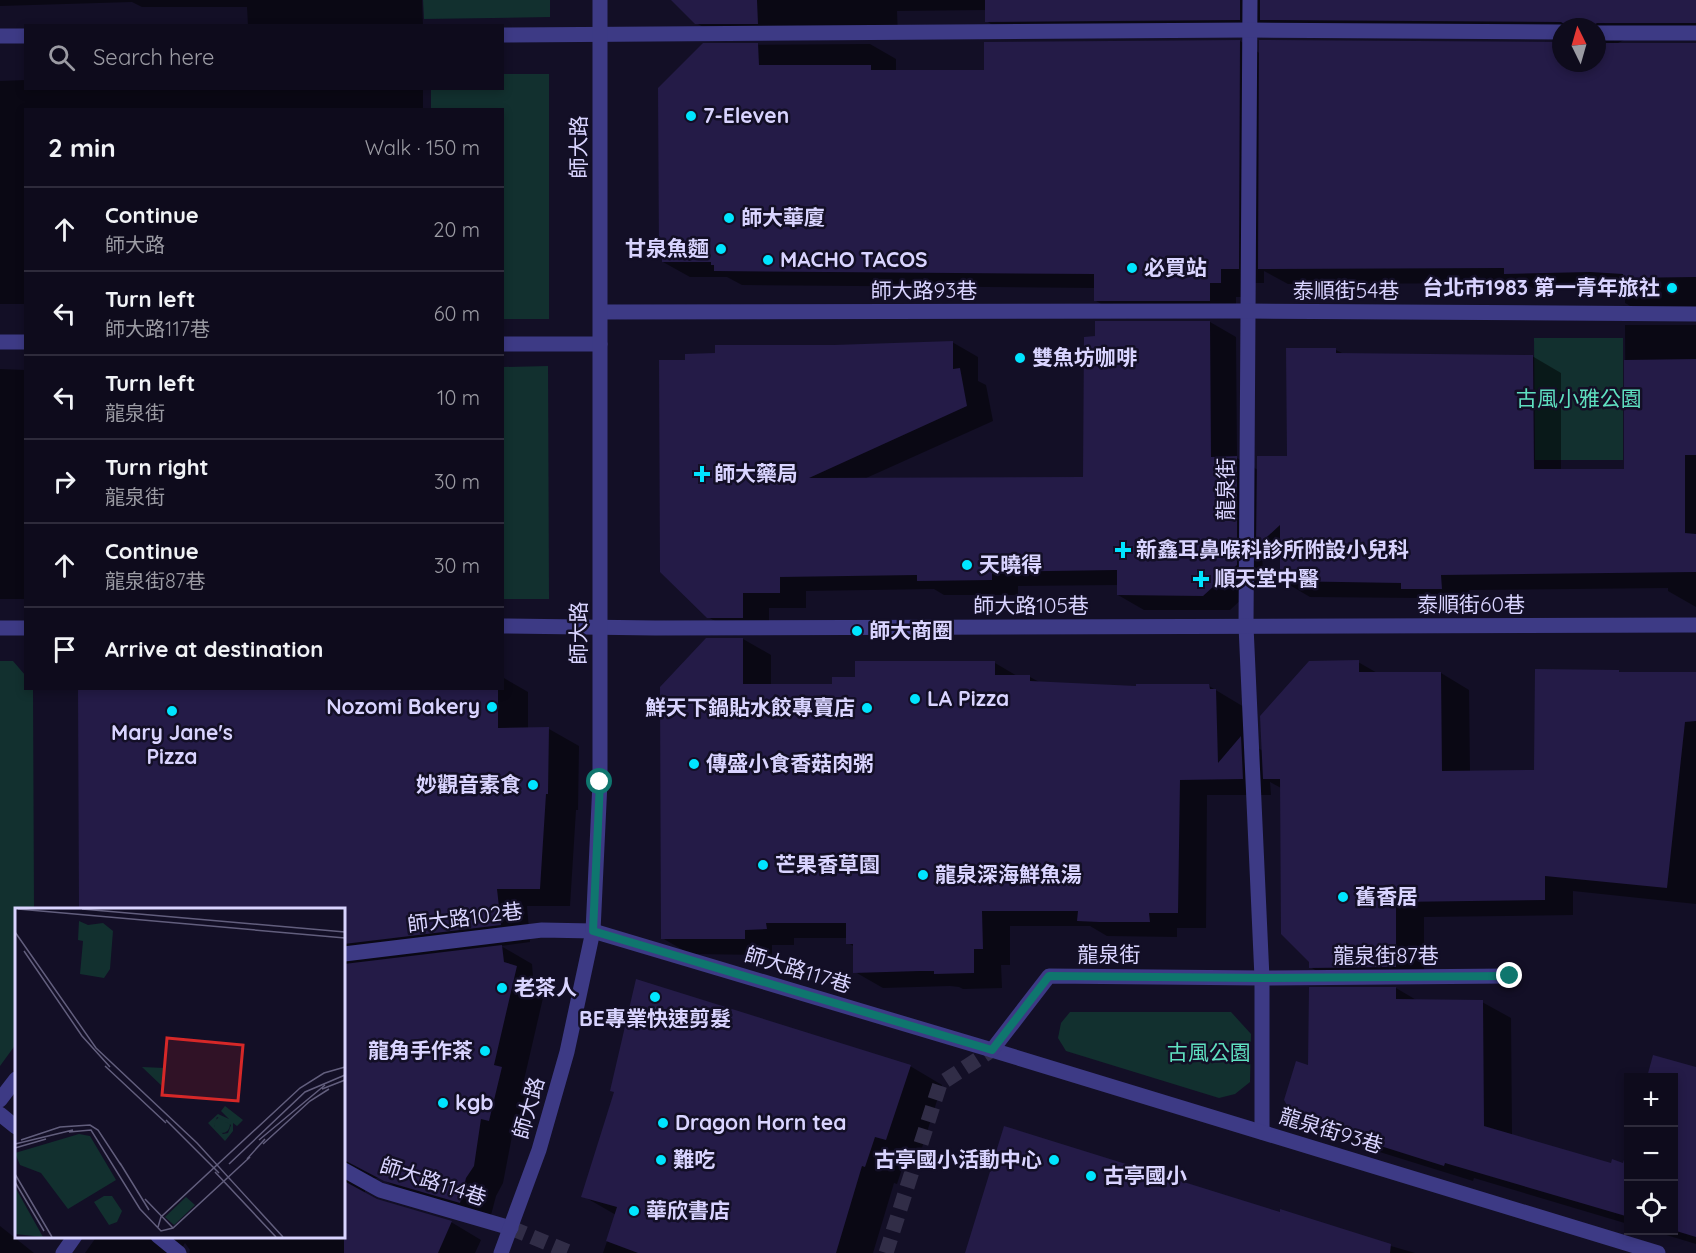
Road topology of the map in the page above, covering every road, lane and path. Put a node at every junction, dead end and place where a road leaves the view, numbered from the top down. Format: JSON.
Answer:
{"nodes":[{"id":1,"x":600,"y":0,"type":"edge"},
{"id":2,"x":1250,"y":0,"type":"edge"},
{"id":3,"x":1250,"y":30,"type":"junction"},
{"id":4,"x":1552,"y":32,"type":"edge"},
{"id":5,"x":1606,"y":33,"type":"edge"},
{"id":6,"x":1696,"y":33,"type":"edge"},
{"id":7,"x":504,"y":35,"type":"edge"},
{"id":8,"x":600,"y":35,"type":"junction"},
{"id":9,"x":0,"y":36,"type":"edge"},
{"id":10,"x":24,"y":36,"type":"edge"},
{"id":11,"x":1248,"y":311,"type":"junction"},
{"id":12,"x":601,"y":312,"type":"junction"},
{"id":13,"x":1696,"y":314,"type":"edge"},
{"id":14,"x":0,"y":342,"type":"edge"},
{"id":15,"x":24,"y":342,"type":"edge"},
{"id":16,"x":504,"y":344,"type":"edge"},
{"id":17,"x":600,"y":344,"type":"junction"},
{"id":18,"x":1696,"y":625,"type":"edge"},
{"id":19,"x":504,"y":626,"type":"edge"},
{"id":20,"x":1246,"y":626,"type":"junction"},
{"id":21,"x":600,"y":627,"type":"junction"},
{"id":22,"x":0,"y":628,"type":"edge"},
{"id":23,"x":24,"y":628,"type":"edge"},
{"id":24,"x":593,"y":931,"type":"junction"},
{"id":25,"x":345,"y":954,"type":"edge"},
{"id":26,"x":1510,"y":976,"type":"dead end"},
{"id":27,"x":1262,"y":978,"type":"junction"},
{"id":28,"x":992,"y":1050,"type":"junction"},
{"id":29,"x":15,"y":1080,"type":"edge"},
{"id":30,"x":0,"y":1100,"type":"edge"},
{"id":31,"x":0,"y":1114,"type":"edge"},
{"id":32,"x":15,"y":1126,"type":"edge"},
{"id":33,"x":1262,"y":1132,"type":"junction"},
{"id":34,"x":345,"y":1171,"type":"edge"},
{"id":35,"x":511,"y":1228,"type":"junction"},
{"id":36,"x":74,"y":1238,"type":"edge"},
{"id":37,"x":160,"y":1238,"type":"edge"},
{"id":38,"x":63,"y":1253,"type":"edge"},
{"id":39,"x":179,"y":1253,"type":"edge"},
{"id":40,"x":501,"y":1253,"type":"edge"},
{"id":41,"x":1658,"y":1253,"type":"edge"}],
"edges":[{"from":1,"to":8,"type":"street","name":"師大路"},
{"from":2,"to":3,"type":"street","name":"龍泉街"},
{"from":3,"to":4,"type":"street"},
{"from":3,"to":8,"type":"street"},
{"from":3,"to":11,"type":"street","name":"龍泉街"},
{"from":5,"to":6,"type":"street"},
{"from":7,"to":8,"type":"street"},
{"from":8,"to":12,"type":"street","name":"師大路"},
{"from":9,"to":10,"type":"street"},
{"from":11,"to":12,"type":"street","name":"師大路93巷"},
{"from":11,"to":13,"type":"street","name":"泰順街54巷"},
{"from":11,"to":20,"type":"street","name":"龍泉街"},
{"from":12,"to":17,"type":"street","name":"師大路"},
{"from":14,"to":15,"type":"street"},
{"from":16,"to":17,"type":"street"},
{"from":17,"to":21,"type":"street","name":"師大路"},
{"from":18,"to":20,"type":"street","name":"泰順街60巷"},
{"from":19,"to":21,"type":"street","name":"師大路105巷"},
{"from":20,"to":21,"type":"street","name":"師大路105巷"},
{"from":20,"to":27,"type":"street","name":"龍泉街"},
{"from":21,"to":24,"type":"street","name":"師大路"},
{"from":22,"to":23,"type":"street"},
{"from":24,"to":25,"type":"street","name":"師大路102巷"},
{"from":24,"to":28,"type":"street","name":"師大路117巷"},
{"from":24,"to":35,"type":"street","name":"師大路"},
{"from":26,"to":27,"type":"street","name":"龍泉街87巷"},
{"from":27,"to":28,"type":"street","name":"龍泉街"},
{"from":27,"to":33,"type":"street","name":"龍泉街"},
{"from":28,"to":33,"type":"street","name":"龍泉街93巷"},
{"from":29,"to":30,"type":"street"},
{"from":31,"to":32,"type":"street"},
{"from":33,"to":41,"type":"street","name":"龍泉街93巷"},
{"from":34,"to":35,"type":"street","name":"師大路114巷"},
{"from":35,"to":40,"type":"street","name":"師大路"},
{"from":36,"to":38,"type":"street"},
{"from":37,"to":39,"type":"street"}]}
